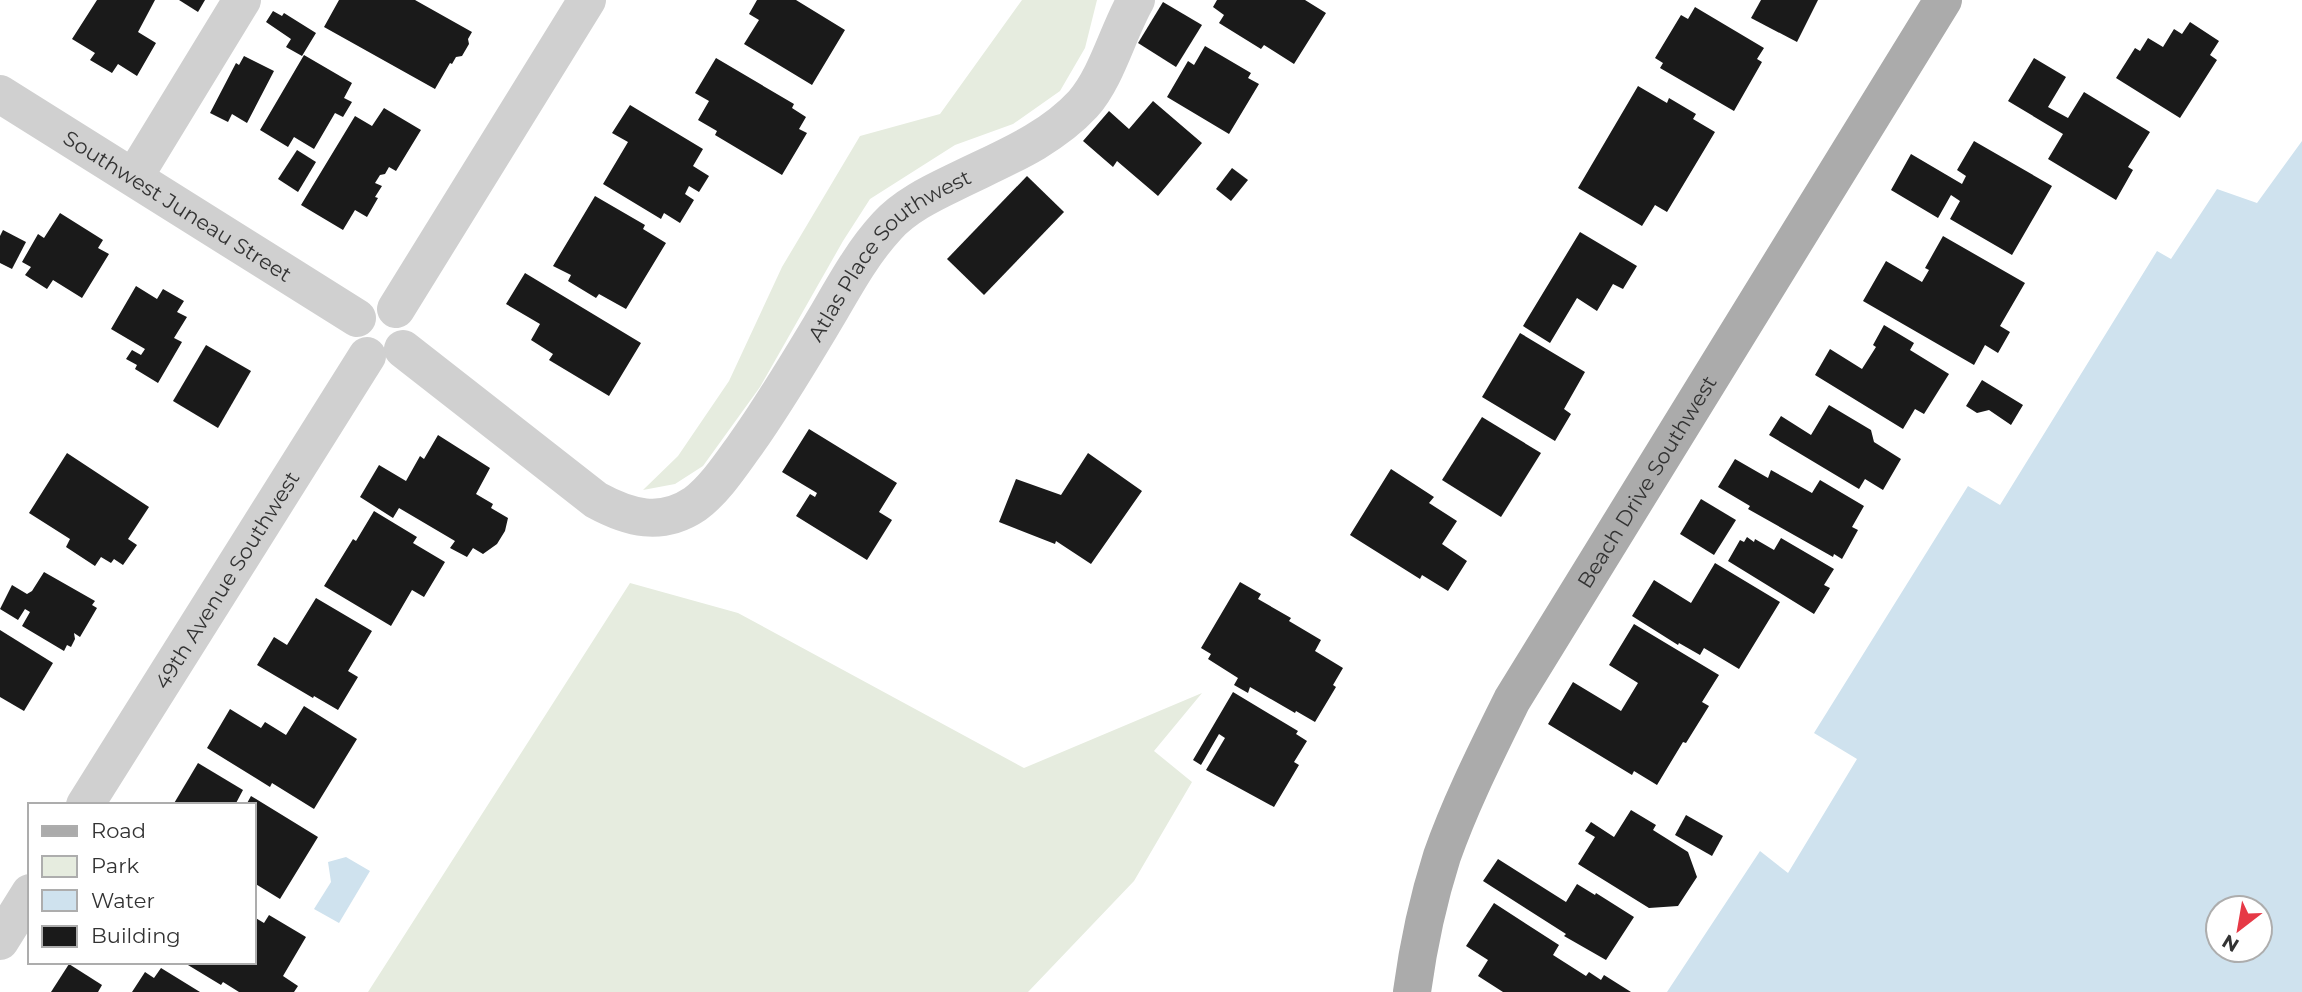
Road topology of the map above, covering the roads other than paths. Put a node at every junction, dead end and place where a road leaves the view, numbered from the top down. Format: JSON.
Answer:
{"nodes":[{"id":1,"x":242,"y":0,"type":"edge"},
{"id":2,"x":587,"y":0,"type":"edge"},
{"id":3,"x":1136,"y":0,"type":"edge"},
{"id":4,"x":1943,"y":0,"type":"edge"},
{"id":5,"x":0,"y":94,"type":"edge"},
{"id":6,"x":134,"y":177,"type":"junction"},
{"id":7,"x":396,"y":309,"type":"junction"},
{"id":8,"x":357,"y":318,"type":"junction"},
{"id":9,"x":385,"y":353,"type":"junction"},
{"id":10,"x":86,"y":803,"type":"edge"},
{"id":11,"x":28,"y":896,"type":"edge"},
{"id":12,"x":0,"y":941,"type":"edge"},
{"id":13,"x":1412,"y":992,"type":"edge"}],
"edges":[{"from":1,"to":6,"type":"street"},
{"from":2,"to":7,"type":"street"},
{"from":3,"to":9,"type":"street","name":"Atlas Place Southwest"},
{"from":4,"to":13,"type":"main road","name":"Beach Drive Southwest"},
{"from":5,"to":6,"type":"street","name":"Southwest Juneau Street"},
{"from":6,"to":8,"type":"street","name":"Southwest Juneau Street"},
{"from":7,"to":8,"type":"street"},
{"from":7,"to":9,"type":"street"},
{"from":8,"to":9,"type":"street"},
{"from":9,"to":10,"type":"street","name":"49th Avenue Southwest"},
{"from":11,"to":12,"type":"street"}]}
